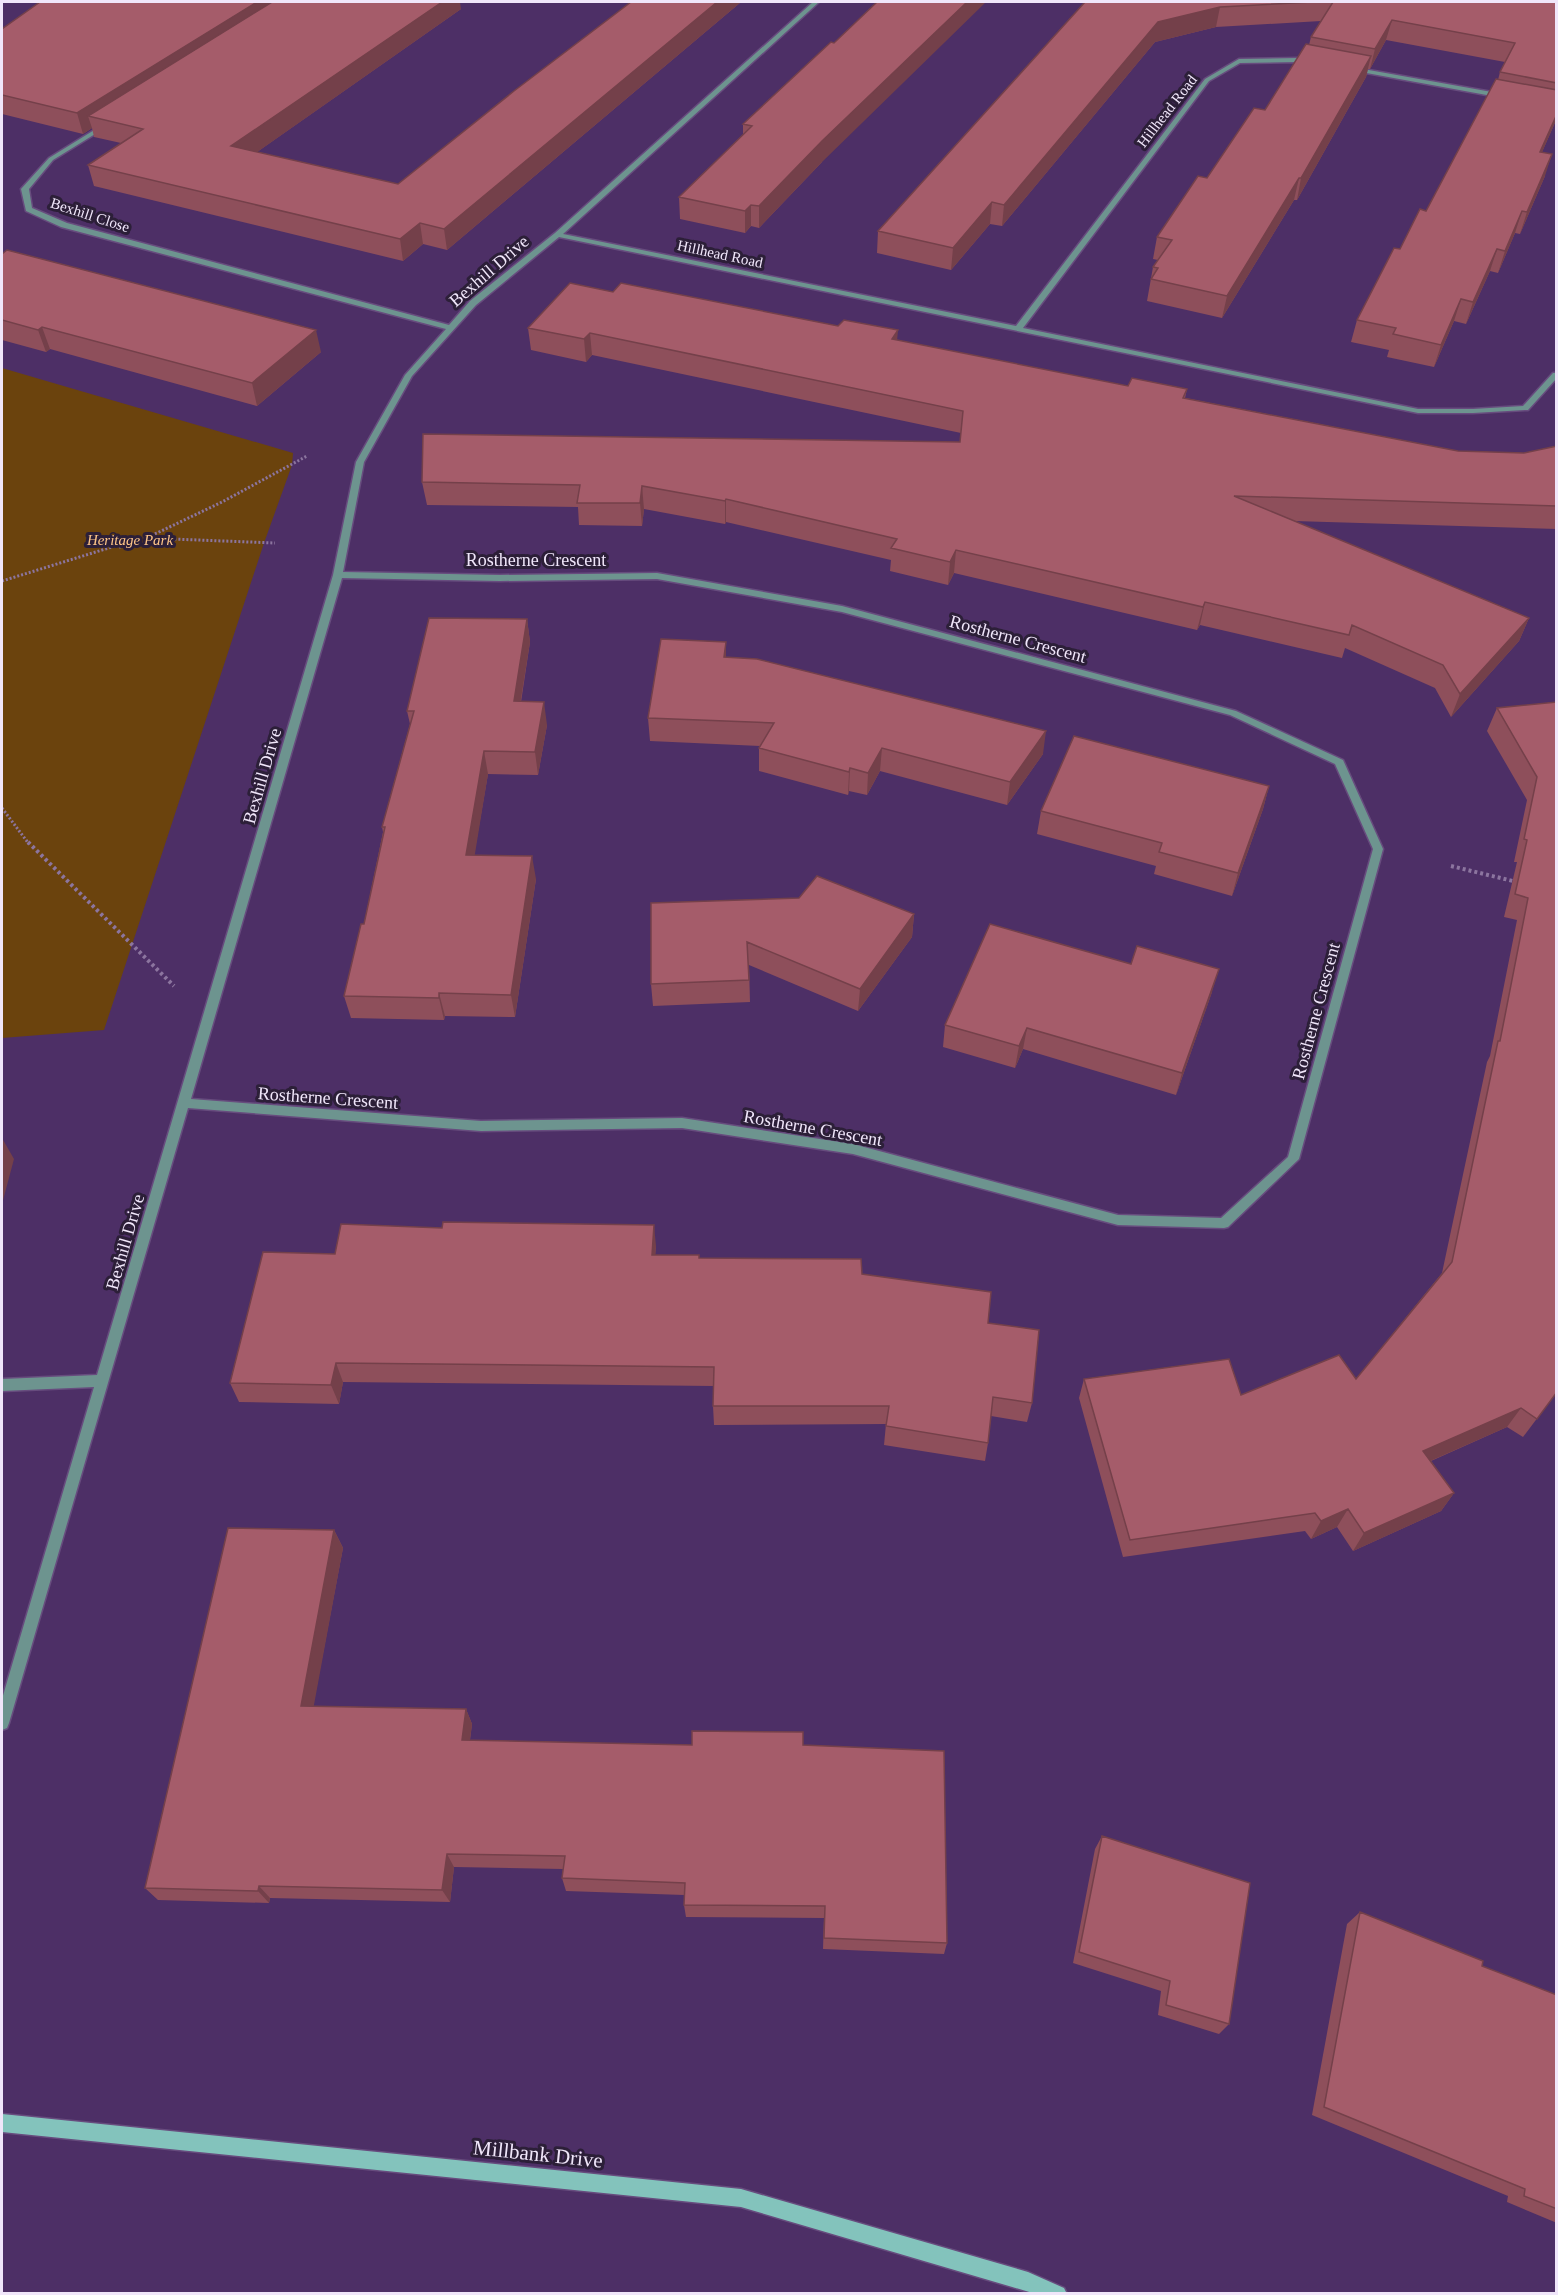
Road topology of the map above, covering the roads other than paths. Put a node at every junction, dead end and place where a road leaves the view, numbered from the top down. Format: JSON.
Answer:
{"nodes":[{"id":1,"x":816,"y":2,"type":"edge"},
{"id":2,"x":1321,"y":64,"type":"edge"},
{"id":3,"x":1344,"y":68,"type":"edge"},
{"id":4,"x":1515,"y":99,"type":"edge"},
{"id":5,"x":110,"y":122,"type":"edge"},
{"id":6,"x":558,"y":235,"type":"junction"},
{"id":7,"x":450,"y":328,"type":"junction"},
{"id":8,"x":1018,"y":329,"type":"junction"},
{"id":9,"x":1557,"y":375,"type":"edge"},
{"id":10,"x":338,"y":574,"type":"junction"},
{"id":11,"x":183,"y":1103,"type":"junction"},
{"id":12,"x":102,"y":1381,"type":"junction"},
{"id":13,"x":2,"y":1385,"type":"edge"},
{"id":14,"x":2,"y":1723,"type":"edge"},
{"id":15,"x":2,"y":2123,"type":"edge"},
{"id":16,"x":1058,"y":2294,"type":"edge"}],
"edges":[{"from":1,"to":6,"type":"street","name":"Bexhill Drive"},
{"from":2,"to":8,"type":"street","name":"Hillhead Road"},
{"from":3,"to":4,"type":"street"},
{"from":5,"to":7,"type":"street","name":"Bexhill Close"},
{"from":6,"to":7,"type":"street","name":"Bexhill Drive"},
{"from":6,"to":8,"type":"street","name":"Hillhead Road"},
{"from":7,"to":10,"type":"street","name":"Bexhill Drive"},
{"from":8,"to":9,"type":"street","name":"Hillhead Road"},
{"from":10,"to":11,"type":"street","name":"Bexhill Drive"},
{"from":10,"to":11,"type":"street","name":"Rostherne Crescent"},
{"from":11,"to":12,"type":"street","name":"Bexhill Drive"},
{"from":12,"to":13,"type":"street"},
{"from":12,"to":14,"type":"street","name":"Bexhill Drive"},
{"from":15,"to":16,"type":"street","name":"Millbank Drive"}]}
